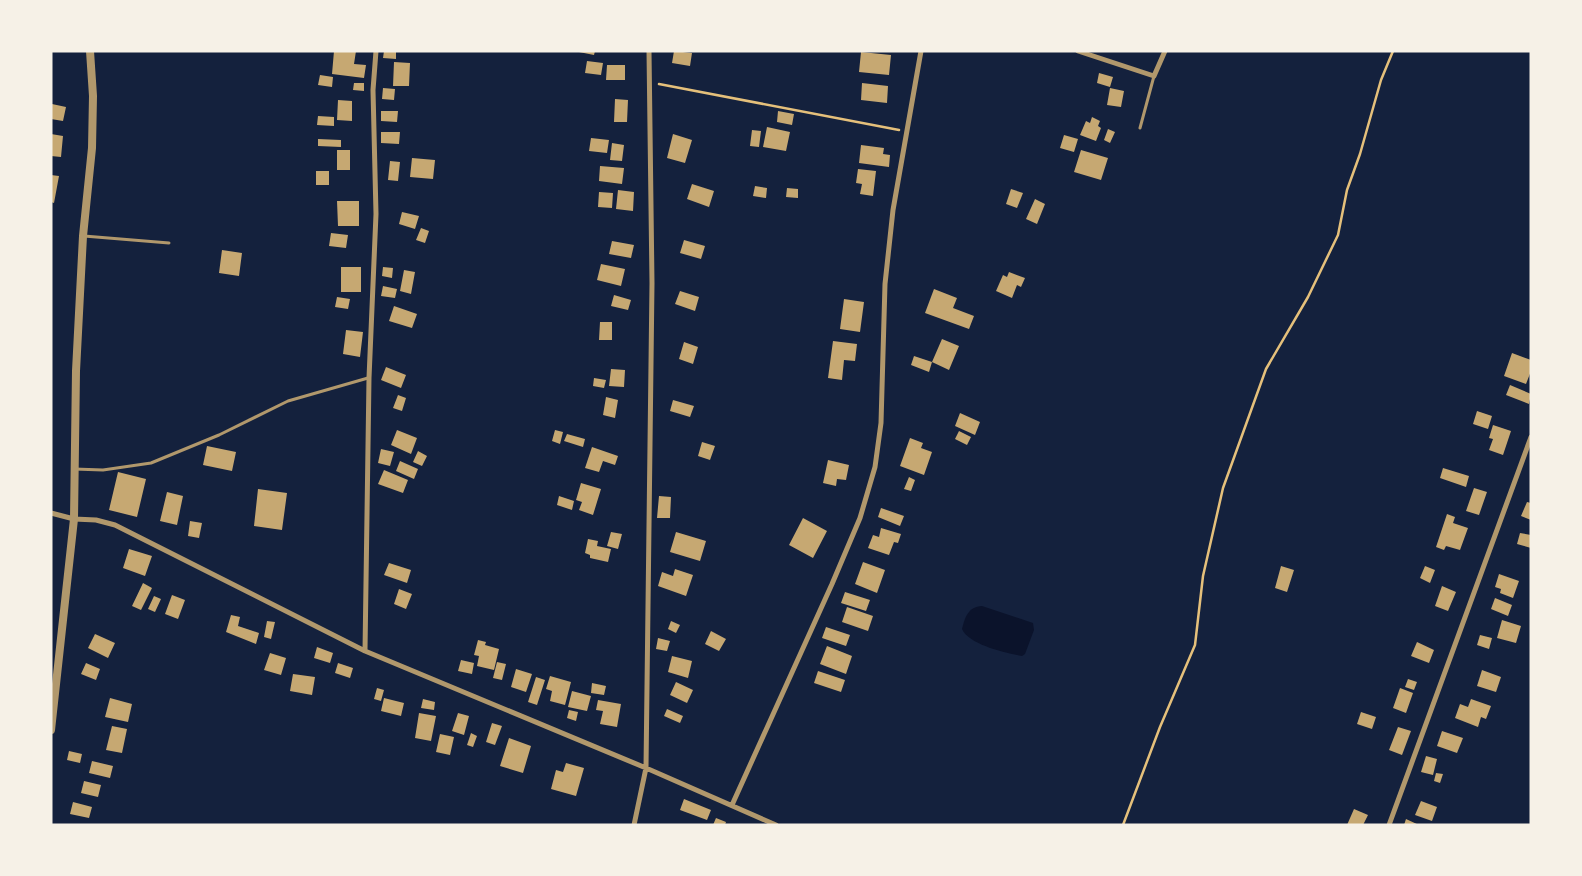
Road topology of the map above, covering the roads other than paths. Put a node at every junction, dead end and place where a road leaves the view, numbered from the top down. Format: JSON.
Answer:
{"nodes":[{"id":1,"x":90,"y":51,"type":"edge"},
{"id":2,"x":376,"y":51,"type":"edge"},
{"id":3,"x":649,"y":51,"type":"edge"},
{"id":4,"x":920,"y":51,"type":"edge"},
{"id":5,"x":1078,"y":51,"type":"edge"},
{"id":6,"x":1165,"y":51,"type":"edge"},
{"id":7,"x":1154,"y":76,"type":"junction"},
{"id":8,"x":1140,"y":128,"type":"dead end"},
{"id":9,"x":84,"y":236,"type":"junction"},
{"id":10,"x":169,"y":243,"type":"dead end"},
{"id":11,"x":369,"y":378,"type":"junction"},
{"id":12,"x":1531,"y":437,"type":"edge"},
{"id":13,"x":74,"y":469,"type":"junction"},
{"id":14,"x":51,"y":513,"type":"edge"},
{"id":15,"x":74,"y":519,"type":"junction"},
{"id":16,"x":365,"y":651,"type":"junction"},
{"id":17,"x":51,"y":730,"type":"edge"},
{"id":18,"x":646,"y":768,"type":"junction"},
{"id":19,"x":732,"y":805,"type":"junction"},
{"id":20,"x":634,"y":825,"type":"edge"},
{"id":21,"x":776,"y":825,"type":"edge"},
{"id":22,"x":1389,"y":825,"type":"edge"}],
"edges":[{"from":1,"to":9,"type":"street"},
{"from":2,"to":11,"type":"street"},
{"from":3,"to":18,"type":"street"},
{"from":4,"to":19,"type":"street"},
{"from":5,"to":7,"type":"street"},
{"from":6,"to":7,"type":"street"},
{"from":7,"to":8,"type":"lane"},
{"from":9,"to":10,"type":"lane"},
{"from":9,"to":13,"type":"street"},
{"from":11,"to":13,"type":"lane"},
{"from":11,"to":16,"type":"street"},
{"from":12,"to":22,"type":"street"},
{"from":13,"to":15,"type":"street"},
{"from":14,"to":15,"type":"street"},
{"from":15,"to":16,"type":"street"},
{"from":15,"to":17,"type":"street"},
{"from":16,"to":18,"type":"street"},
{"from":18,"to":19,"type":"street"},
{"from":18,"to":20,"type":"street"},
{"from":19,"to":21,"type":"street"}]}
